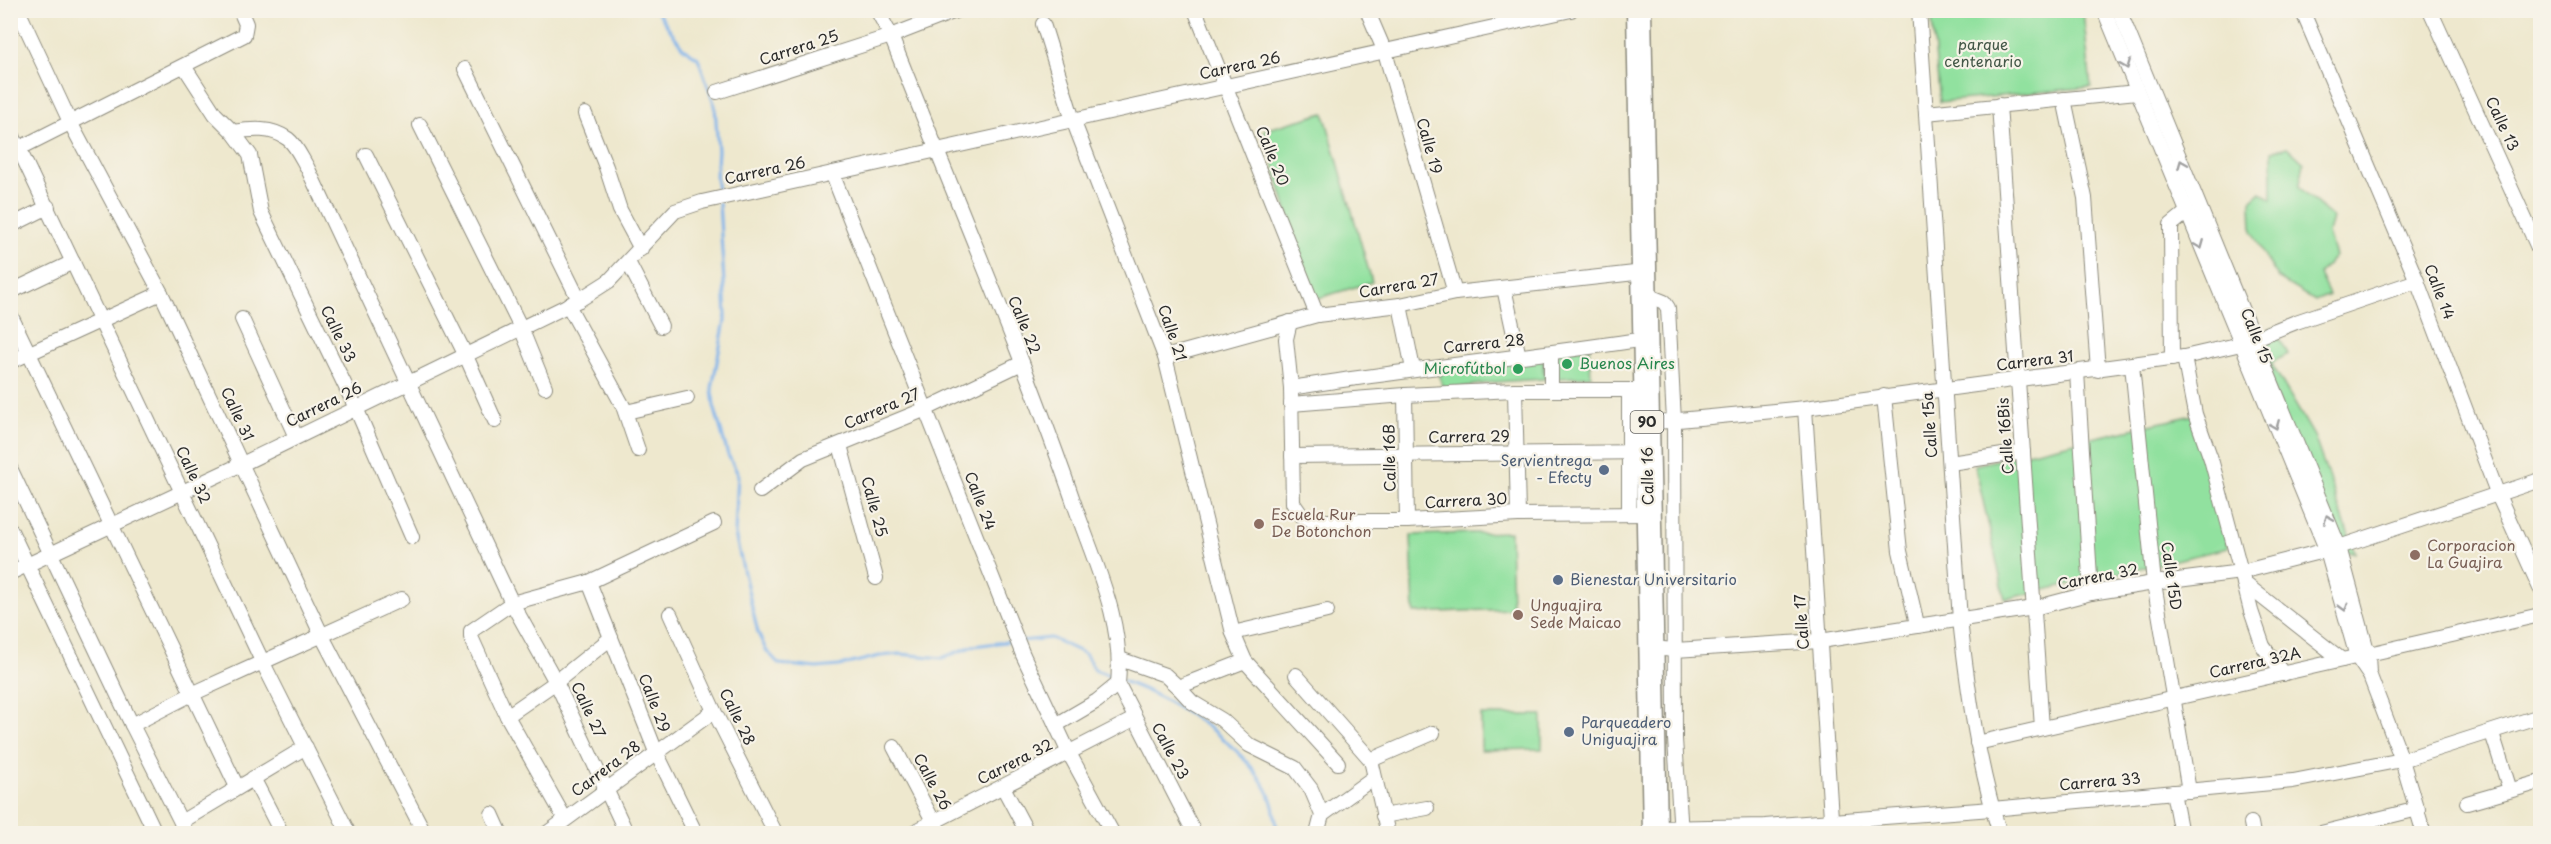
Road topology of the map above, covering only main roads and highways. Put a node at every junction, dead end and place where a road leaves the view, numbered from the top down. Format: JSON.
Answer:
{"nodes":[{"id":1,"x":1640,"y":10,"type":"edge"},
{"id":2,"x":1655,"y":831,"type":"edge"}],
"edges":[{"from":1,"to":2,"type":"highway","name":"Calle 16","number":"90"}]}
